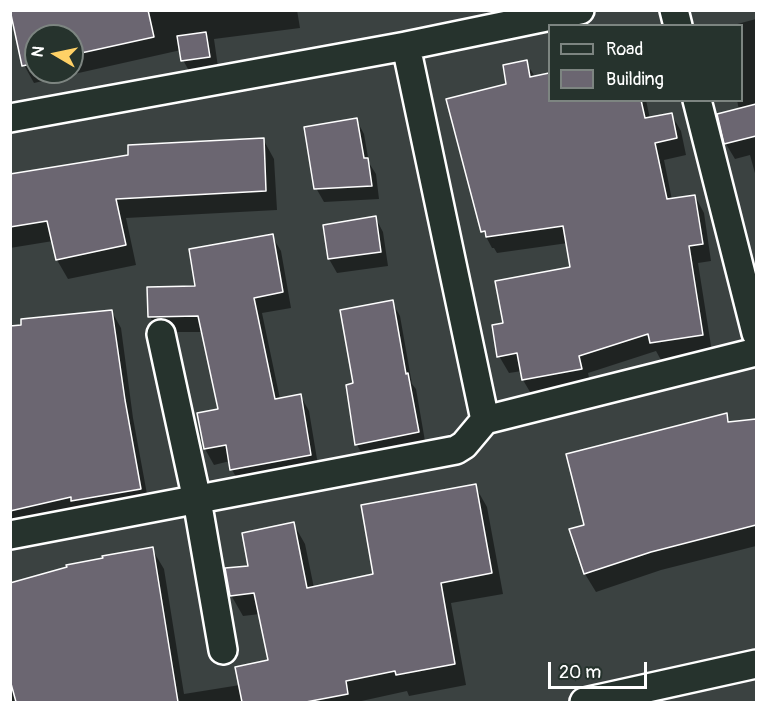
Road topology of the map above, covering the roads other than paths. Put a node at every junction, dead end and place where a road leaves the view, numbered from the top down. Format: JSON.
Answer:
{"nodes":[{"id":1,"x":580,"y":10,"type":"edge"},
{"id":2,"x":406,"y":46,"type":"junction"},
{"id":3,"x":698,"y":102,"type":"edge"},
{"id":4,"x":10,"y":118,"type":"edge"},
{"id":5,"x":756,"y":333,"type":"edge"},
{"id":6,"x":161,"y":334,"type":"dead end"},
{"id":7,"x":756,"y":352,"type":"edge"},
{"id":8,"x":485,"y":420,"type":"junction"},
{"id":9,"x":197,"y":500,"type":"junction"},
{"id":10,"x":10,"y":535,"type":"edge"},
{"id":11,"x":223,"y":650,"type":"dead end"},
{"id":12,"x":756,"y":664,"type":"edge"},
{"id":13,"x":584,"y":702,"type":"edge"}],
"edges":[{"from":1,"to":2,"type":"street"},
{"from":2,"to":4,"type":"street"},
{"from":2,"to":8,"type":"street"},
{"from":3,"to":5,"type":"street"},
{"from":6,"to":9,"type":"street"},
{"from":7,"to":8,"type":"street"},
{"from":8,"to":9,"type":"street"},
{"from":9,"to":10,"type":"street"},
{"from":9,"to":11,"type":"street"},
{"from":12,"to":13,"type":"street"}]}
